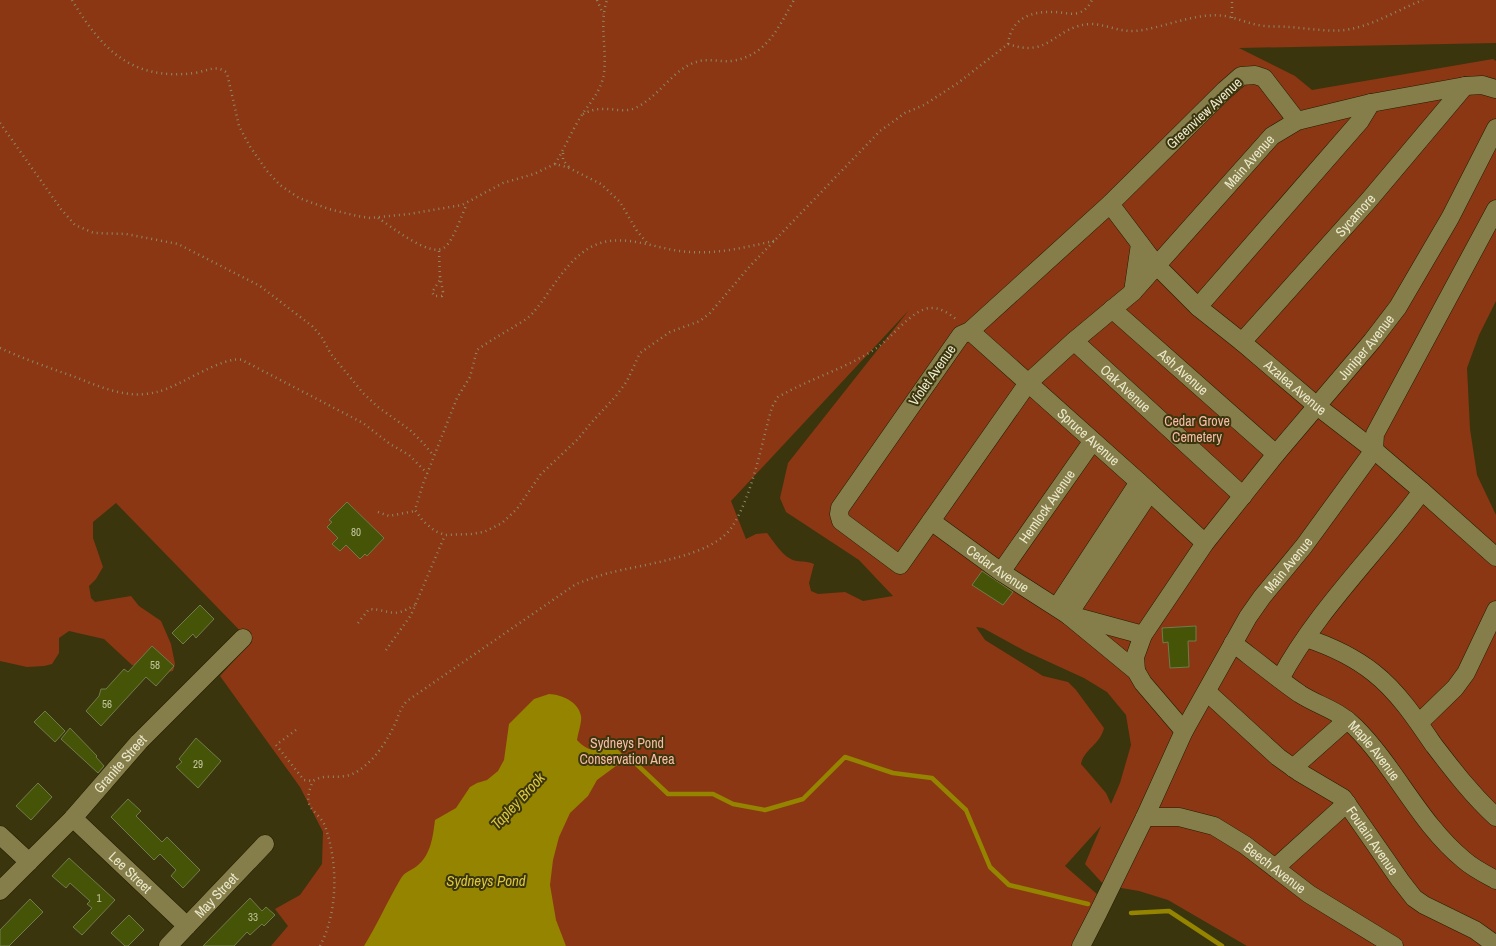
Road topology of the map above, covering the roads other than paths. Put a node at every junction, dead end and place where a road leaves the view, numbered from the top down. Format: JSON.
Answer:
{"nodes":[{"id":1,"x":1465,"y":86,"type":"junction"},
{"id":2,"x":1496,"y":89,"type":"edge"},
{"id":3,"x":1371,"y":103,"type":"junction"},
{"id":4,"x":1297,"y":121,"type":"junction"},
{"id":5,"x":1496,"y":128,"type":"edge"},
{"id":6,"x":1110,"y":204,"type":"junction"},
{"id":7,"x":1496,"y":209,"type":"edge"},
{"id":8,"x":1140,"y":244,"type":"junction"},
{"id":9,"x":1157,"y":266,"type":"junction"},
{"id":10,"x":1133,"y":292,"type":"junction"},
{"id":11,"x":1198,"y":307,"type":"junction"},
{"id":12,"x":1112,"y":309,"type":"junction"},
{"id":13,"x":970,"y":331,"type":"junction"},
{"id":14,"x":1074,"y":341,"type":"junction"},
{"id":15,"x":1242,"y":342,"type":"junction"},
{"id":16,"x":1028,"y":383,"type":"junction"},
{"id":17,"x":1317,"y":406,"type":"junction"},
{"id":18,"x":1092,"y":442,"type":"junction"},
{"id":19,"x":1374,"y":450,"type":"junction"},
{"id":20,"x":1276,"y":454,"type":"junction"},
{"id":21,"x":1144,"y":487,"type":"junction"},
{"id":22,"x":1422,"y":491,"type":"junction"},
{"id":23,"x":1243,"y":496,"type":"junction"},
{"id":24,"x":931,"y":521,"type":"junction"},
{"id":25,"x":1205,"y":543,"type":"junction"},
{"id":26,"x":1496,"y":557,"type":"edge"},
{"id":27,"x":900,"y":565,"type":"joint"},
{"id":28,"x":1001,"y":572,"type":"junction"},
{"id":29,"x":1496,"y":610,"type":"edge"},
{"id":30,"x":1062,"y":611,"type":"junction"},
{"id":31,"x":1142,"y":635,"type":"junction"},
{"id":32,"x":243,"y":638,"type":"dead end"},
{"id":33,"x":1306,"y":638,"type":"junction"},
{"id":34,"x":1233,"y":644,"type":"junction"},
{"id":35,"x":1136,"y":671,"type":"junction"},
{"id":36,"x":1280,"y":679,"type":"junction"},
{"id":37,"x":1207,"y":692,"type":"junction"},
{"id":38,"x":1348,"y":720,"type":"junction"},
{"id":39,"x":1419,"y":723,"type":"junction"},
{"id":40,"x":1184,"y":731,"type":"junction"},
{"id":41,"x":1293,"y":768,"type":"junction"},
{"id":42,"x":1347,"y":802,"type":"junction"},
{"id":43,"x":1145,"y":817,"type":"junction"},
{"id":44,"x":1496,"y":817,"type":"edge"},
{"id":45,"x":74,"y":818,"type":"junction"},
{"id":46,"x":0,"y":835,"type":"edge"},
{"id":47,"x":265,"y":844,"type":"dead end"},
{"id":48,"x":30,"y":862,"type":"junction"},
{"id":49,"x":1275,"y":868,"type":"junction"},
{"id":50,"x":1496,"y":880,"type":"edge"},
{"id":51,"x":0,"y":891,"type":"edge"},
{"id":52,"x":187,"y":926,"type":"junction"},
{"id":53,"x":1496,"y":945,"type":"edge"},
{"id":54,"x":168,"y":946,"type":"edge"},
{"id":55,"x":1081,"y":946,"type":"edge"},
{"id":56,"x":1394,"y":946,"type":"edge"}],
"edges":[{"from":1,"to":2,"type":"street","name":"Main Avenue"},
{"from":1,"to":3,"type":"street","name":"Main Avenue"},
{"from":1,"to":15,"type":"street","name":"Sycamore"},
{"from":3,"to":4,"type":"street","name":"Main Avenue"},
{"from":3,"to":11,"type":"street"},
{"from":4,"to":6,"type":"street","name":"Greenview Avenue"},
{"from":4,"to":9,"type":"street","name":"Main Avenue"},
{"from":5,"to":17,"type":"street","name":"Juniper Avenue"},
{"from":6,"to":8,"type":"street","name":"Azalea Avenue"},
{"from":6,"to":13,"type":"street","name":"Violet Avenue"},
{"from":7,"to":19,"type":"street","name":"Main Avenue"},
{"from":8,"to":9,"type":"street","name":"Azalea Avenue"},
{"from":8,"to":10,"type":"street"},
{"from":9,"to":10,"type":"street","name":"Main Avenue"},
{"from":9,"to":11,"type":"street","name":"Azalea Avenue"},
{"from":10,"to":12,"type":"street","name":"Main Avenue"},
{"from":11,"to":15,"type":"street","name":"Azalea Avenue"},
{"from":12,"to":14,"type":"street","name":"Main Avenue"},
{"from":12,"to":20,"type":"street","name":"Ash Avenue"},
{"from":13,"to":16,"type":"street","name":"Spruce Avenue"},
{"from":13,"to":27,"type":"street","name":"Violet Avenue"},
{"from":14,"to":16,"type":"street","name":"Main Avenue"},
{"from":14,"to":23,"type":"street","name":"Oak Avenue"},
{"from":15,"to":17,"type":"street","name":"Azalea Avenue"},
{"from":16,"to":18,"type":"street","name":"Spruce Avenue"},
{"from":16,"to":24,"type":"street","name":"Main Avenue"},
{"from":17,"to":19,"type":"street","name":"Azalea Avenue"},
{"from":17,"to":20,"type":"street","name":"Juniper Avenue"},
{"from":18,"to":21,"type":"street","name":"Spruce Avenue"},
{"from":18,"to":28,"type":"street","name":"Hemlock Avenue"},
{"from":19,"to":22,"type":"street","name":"Azalea Avenue"},
{"from":19,"to":34,"type":"street","name":"Main Avenue"},
{"from":20,"to":23,"type":"street","name":"Juniper Avenue"},
{"from":21,"to":25,"type":"street","name":"Spruce Avenue"},
{"from":21,"to":30,"type":"street"},
{"from":22,"to":26,"type":"street","name":"Azalea Avenue"},
{"from":22,"to":33,"type":"street"},
{"from":23,"to":25,"type":"street","name":"Juniper Avenue"},
{"from":24,"to":27,"type":"street","name":"Main Avenue"},
{"from":24,"to":28,"type":"street","name":"Cedar Avenue"},
{"from":25,"to":31,"type":"street","name":"Juniper Avenue"},
{"from":28,"to":30,"type":"street","name":"Cedar Avenue"},
{"from":29,"to":39,"type":"street"},
{"from":30,"to":31,"type":"street","name":"Cedar Avenue"},
{"from":30,"to":35,"type":"street","name":"Cedar Avenue"},
{"from":31,"to":35,"type":"street","name":"Juniper Avenue"},
{"from":32,"to":45,"type":"street","name":"Granite Street"},
{"from":33,"to":36,"type":"street"},
{"from":33,"to":39,"type":"street"},
{"from":34,"to":36,"type":"street","name":"Maple Avenue"},
{"from":34,"to":37,"type":"street","name":"Main Avenue"},
{"from":35,"to":40,"type":"street","name":"Cedar Avenue"},
{"from":36,"to":38,"type":"street","name":"Maple Avenue"},
{"from":37,"to":40,"type":"street","name":"Main Avenue"},
{"from":37,"to":41,"type":"street","name":"Foutain Avenue"},
{"from":38,"to":41,"type":"street"},
{"from":38,"to":50,"type":"street","name":"Maple Avenue"},
{"from":39,"to":44,"type":"street"},
{"from":40,"to":43,"type":"street","name":"Main Avenue"},
{"from":41,"to":42,"type":"street","name":"Foutain Avenue"},
{"from":42,"to":49,"type":"street"},
{"from":42,"to":53,"type":"street","name":"Foutain Avenue"},
{"from":43,"to":49,"type":"street","name":"Beech Avenue"},
{"from":43,"to":55,"type":"street","name":"Main Avenue"},
{"from":45,"to":48,"type":"street","name":"Granite Street"},
{"from":45,"to":52,"type":"street","name":"Lee Street"},
{"from":46,"to":48,"type":"street"},
{"from":47,"to":52,"type":"street","name":"May Street"},
{"from":48,"to":51,"type":"street","name":"Granite Street"},
{"from":49,"to":56,"type":"street","name":"Beech Avenue"},
{"from":52,"to":54,"type":"street","name":"May Street"}]}
